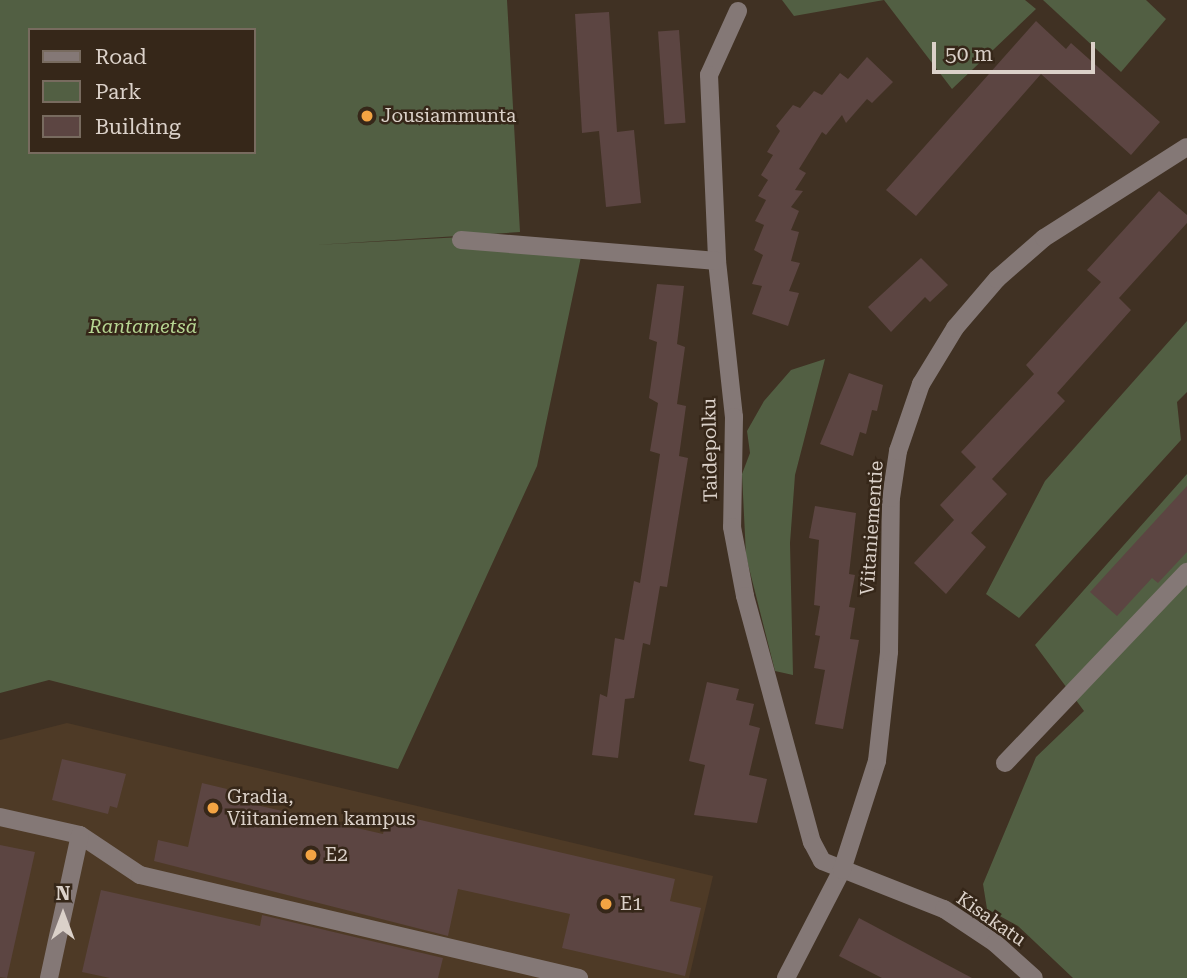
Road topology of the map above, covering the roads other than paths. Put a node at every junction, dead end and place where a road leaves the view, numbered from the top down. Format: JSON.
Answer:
{"nodes":[{"id":1,"x":738,"y":11,"type":"dead end"},
{"id":2,"x":1187,"y":147,"type":"edge"},
{"id":3,"x":461,"y":240,"type":"dead end"},
{"id":4,"x":718,"y":261,"type":"junction"},
{"id":5,"x":1187,"y":572,"type":"edge"},
{"id":6,"x":1005,"y":763,"type":"dead end"},
{"id":7,"x":0,"y":817,"type":"edge"},
{"id":8,"x":80,"y":835,"type":"junction"},
{"id":9,"x":842,"y":870,"type":"junction"},
{"id":10,"x":48,"y":978,"type":"edge"},
{"id":11,"x":579,"y":978,"type":"edge"},
{"id":12,"x":786,"y":978,"type":"edge"},
{"id":13,"x":1034,"y":978,"type":"edge"}],
"edges":[{"from":1,"to":4,"type":"street","name":"Taidepolku"},
{"from":2,"to":9,"type":"street","name":"Viitaniementie"},
{"from":3,"to":4,"type":"street"},
{"from":4,"to":9,"type":"street","name":"Taidepolku"},
{"from":5,"to":6,"type":"street"},
{"from":7,"to":8,"type":"street"},
{"from":8,"to":10,"type":"street"},
{"from":8,"to":11,"type":"street"},
{"from":9,"to":12,"type":"street","name":"Viitaniementie"},
{"from":9,"to":13,"type":"street","name":"Kisakatu"}]}
